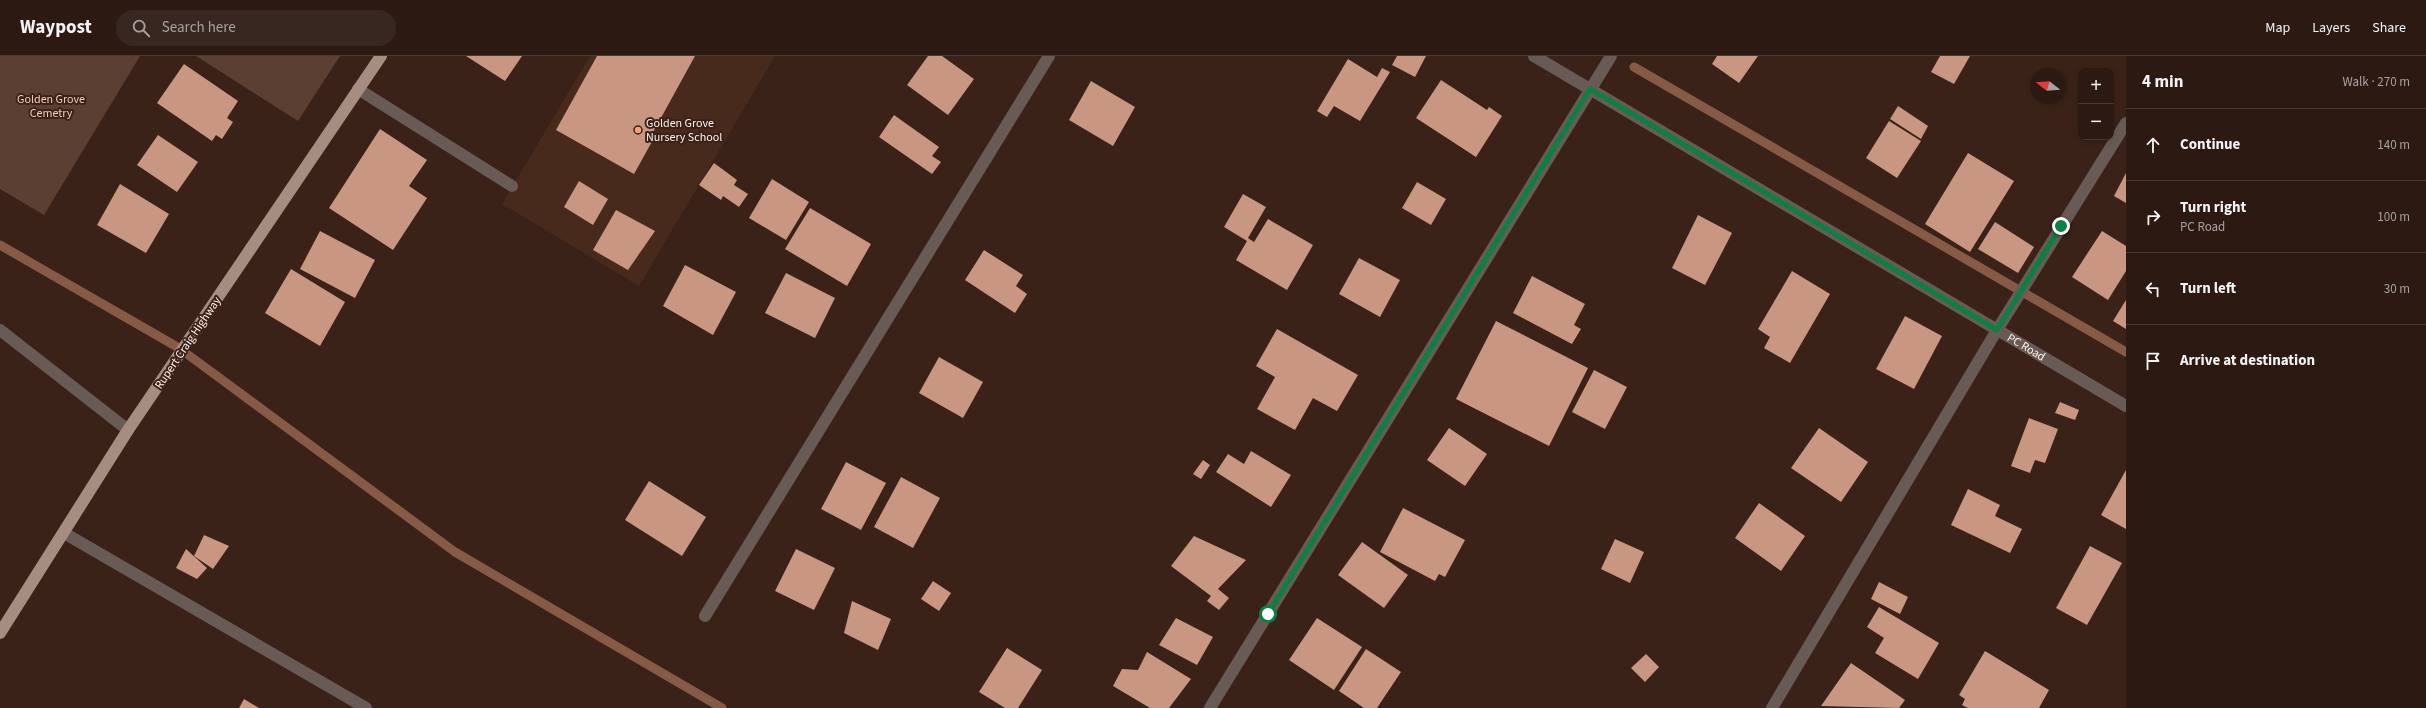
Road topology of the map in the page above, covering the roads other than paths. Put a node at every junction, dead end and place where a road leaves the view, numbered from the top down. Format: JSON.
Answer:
{"nodes":[{"id":1,"x":381,"y":56,"type":"edge"},
{"id":2,"x":1049,"y":56,"type":"edge"},
{"id":3,"x":1534,"y":56,"type":"edge"},
{"id":4,"x":1611,"y":56,"type":"edge"},
{"id":5,"x":358,"y":89,"type":"junction"},
{"id":6,"x":1590,"y":89,"type":"junction"},
{"id":7,"x":2126,"y":123,"type":"edge"},
{"id":8,"x":512,"y":186,"type":"dead end"},
{"id":9,"x":0,"y":330,"type":"edge"},
{"id":10,"x":1997,"y":330,"type":"junction"},
{"id":11,"x":2126,"y":406,"type":"edge"},
{"id":12,"x":128,"y":430,"type":"junction"},
{"id":13,"x":64,"y":533,"type":"junction"},
{"id":14,"x":705,"y":616,"type":"dead end"},
{"id":15,"x":0,"y":633,"type":"edge"},
{"id":16,"x":366,"y":708,"type":"edge"},
{"id":17,"x":1210,"y":708,"type":"edge"},
{"id":18,"x":1772,"y":708,"type":"edge"}],
"edges":[{"from":1,"to":5,"type":"main road","name":"Rupert Craig Highway"},
{"from":2,"to":14,"type":"street"},
{"from":3,"to":6,"type":"street","name":"PC Road"},
{"from":4,"to":6,"type":"street"},
{"from":5,"to":8,"type":"street"},
{"from":5,"to":12,"type":"main road","name":"Rupert Craig Highway"},
{"from":6,"to":10,"type":"street","name":"PC Road"},
{"from":6,"to":17,"type":"street"},
{"from":7,"to":10,"type":"street"},
{"from":9,"to":12,"type":"street"},
{"from":10,"to":11,"type":"street","name":"PC Road"},
{"from":10,"to":18,"type":"street"},
{"from":12,"to":13,"type":"main road","name":"Rupert Craig Highway"},
{"from":13,"to":15,"type":"main road","name":"Rupert Craig Highway"},
{"from":13,"to":16,"type":"street"}]}
